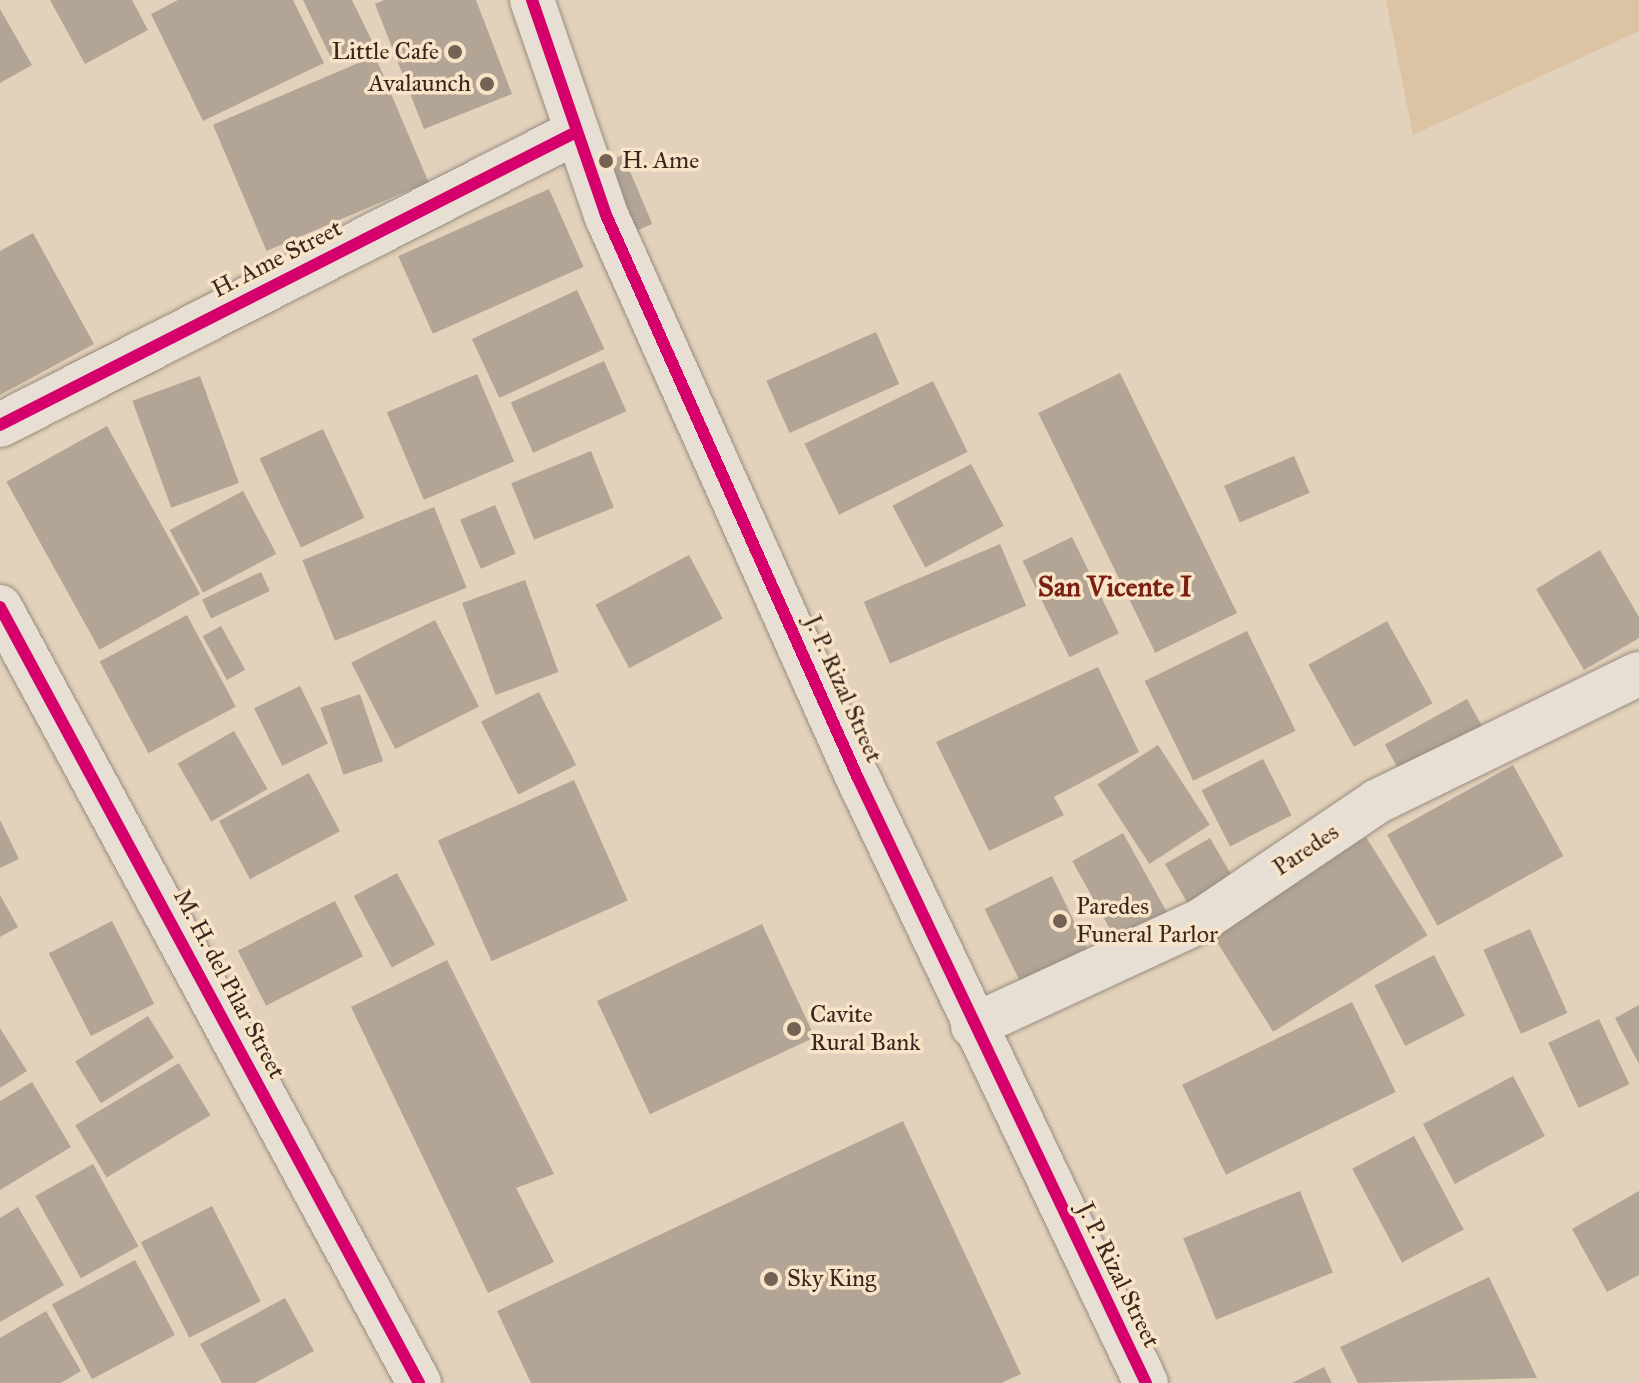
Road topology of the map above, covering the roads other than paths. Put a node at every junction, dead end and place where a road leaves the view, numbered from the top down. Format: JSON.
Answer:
{"nodes":[{"id":1,"x":532,"y":0,"type":"edge"},
{"id":2,"x":574,"y":133,"type":"junction"},
{"id":3,"x":0,"y":425,"type":"edge"},
{"id":4,"x":0,"y":607,"type":"edge"},
{"id":5,"x":1639,"y":674,"type":"edge"},
{"id":6,"x":973,"y":1026,"type":"junction"},
{"id":7,"x":419,"y":1383,"type":"edge"},
{"id":8,"x":1146,"y":1383,"type":"edge"}],
"edges":[{"from":1,"to":2,"type":"main road","name":"J. P. Rizal Street"},
{"from":2,"to":3,"type":"main road","name":"H. Ame Street"},
{"from":2,"to":6,"type":"main road","name":"J. P. Rizal Street"},
{"from":4,"to":7,"type":"main road","name":"M. H. del Pilar Street"},
{"from":5,"to":6,"type":"main road","name":"Paredes"},
{"from":6,"to":8,"type":"main road","name":"J. P. Rizal Street"}]}
